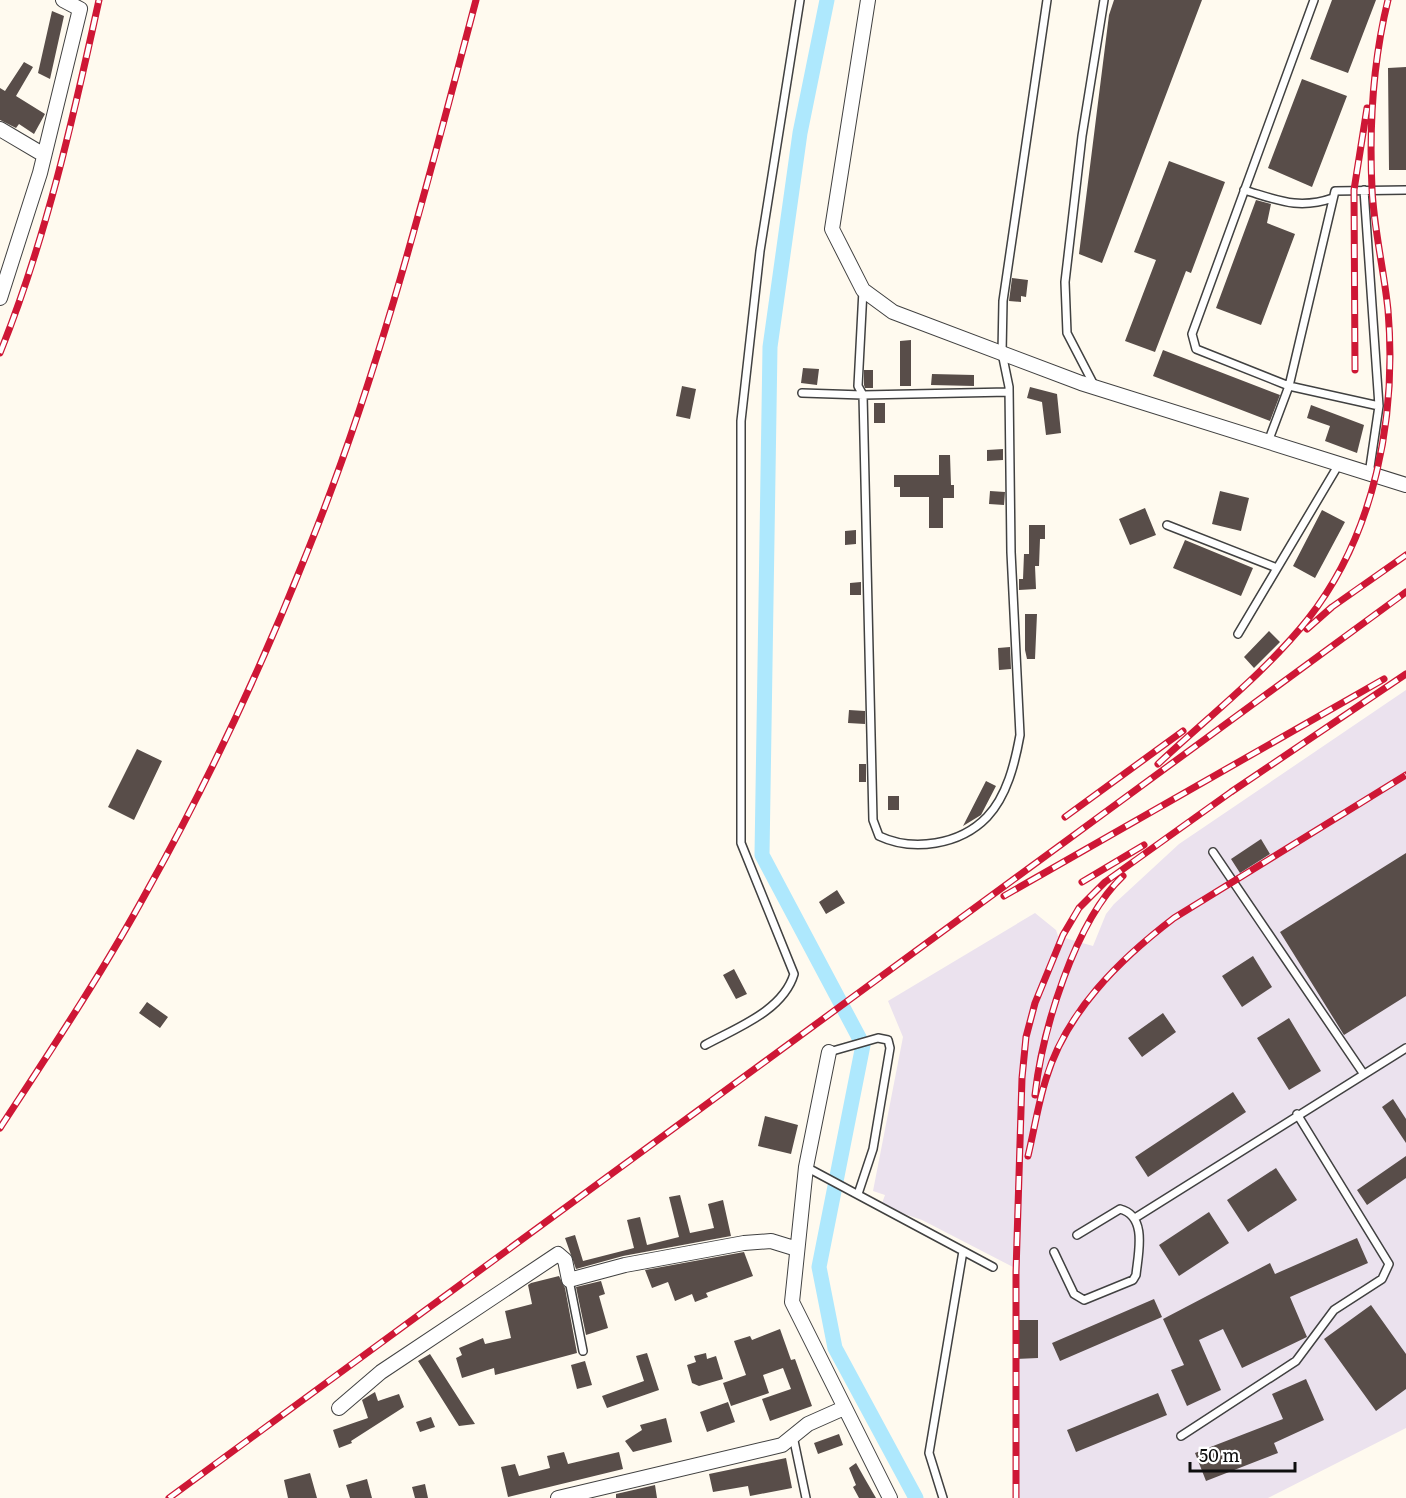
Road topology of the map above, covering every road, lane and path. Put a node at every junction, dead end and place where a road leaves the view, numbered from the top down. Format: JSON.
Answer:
{"nodes":[{"id":1,"x":63,"y":0,"type":"edge"},
{"id":2,"x":800,"y":0,"type":"edge"},
{"id":3,"x":868,"y":0,"type":"edge"},
{"id":4,"x":1047,"y":0,"type":"edge"},
{"id":5,"x":1104,"y":0,"type":"edge"},
{"id":6,"x":1314,"y":0,"type":"edge"},
{"id":7,"x":80,"y":4,"type":"edge"},
{"id":8,"x":0,"y":129,"type":"edge"},
{"id":9,"x":44,"y":155,"type":"junction"},
{"id":10,"x":1244,"y":190,"type":"junction"},
{"id":11,"x":1364,"y":190,"type":"junction"},
{"id":12,"x":1406,"y":190,"type":"edge"},
{"id":13,"x":1333,"y":198,"type":"junction"},
{"id":14,"x":863,"y":290,"type":"junction"},
{"id":15,"x":1,"y":293,"type":"edge"},
{"id":16,"x":1002,"y":353,"type":"junction"},
{"id":17,"x":1288,"y":386,"type":"junction"},
{"id":18,"x":1095,"y":387,"type":"junction"},
{"id":19,"x":1009,"y":392,"type":"junction"},
{"id":20,"x":801,"y":393,"type":"dead end"},
{"id":21,"x":863,"y":395,"type":"junction"},
{"id":22,"x":1379,"y":406,"type":"junction"},
{"id":23,"x":1268,"y":442,"type":"junction"},
{"id":24,"x":1339,"y":464,"type":"junction"},
{"id":25,"x":1369,"y":474,"type":"junction"},
{"id":26,"x":1406,"y":485,"type":"edge"},
{"id":27,"x":1167,"y":525,"type":"dead end"},
{"id":28,"x":1277,"y":568,"type":"junction"},
{"id":29,"x":1238,"y":634,"type":"dead end"},
{"id":30,"x":1213,"y":852,"type":"dead end"},
{"id":31,"x":705,"y":1045,"type":"dead end"},
{"id":32,"x":1406,"y":1048,"type":"edge"},
{"id":33,"x":830,"y":1051,"type":"joint"},
{"id":34,"x":1363,"y":1073,"type":"junction"},
{"id":35,"x":1297,"y":1114,"type":"junction"},
{"id":36,"x":806,"y":1167,"type":"junction"},
{"id":37,"x":858,"y":1194,"type":"junction"},
{"id":38,"x":1135,"y":1218,"type":"junction"},
{"id":39,"x":1077,"y":1235,"type":"dead end"},
{"id":40,"x":797,"y":1249,"type":"junction"},
{"id":41,"x":963,"y":1251,"type":"junction"},
{"id":42,"x":1054,"y":1252,"type":"dead end"},
{"id":43,"x":993,"y":1267,"type":"dead end"},
{"id":44,"x":569,"y":1280,"type":"junction"},
{"id":45,"x":583,"y":1351,"type":"dead end"},
{"id":46,"x":339,"y":1408,"type":"dead end"},
{"id":47,"x":844,"y":1408,"type":"junction"},
{"id":48,"x":793,"y":1436,"type":"junction"},
{"id":49,"x":1181,"y":1436,"type":"dead end"},
{"id":50,"x":558,"y":1498,"type":"edge"},
{"id":51,"x":806,"y":1498,"type":"edge"},
{"id":52,"x":890,"y":1498,"type":"edge"},
{"id":53,"x":943,"y":1498,"type":"edge"}],
"edges":[{"from":1,"to":7,"type":"street"},
{"from":2,"to":31,"type":"lane"},
{"from":3,"to":14,"type":"street"},
{"from":4,"to":16,"type":"lane"},
{"from":5,"to":18,"type":"lane"},
{"from":6,"to":10,"type":"lane"},
{"from":7,"to":9,"type":"street"},
{"from":8,"to":9,"type":"street"},
{"from":9,"to":15,"type":"street"},
{"from":10,"to":13,"type":"lane"},
{"from":10,"to":17,"type":"lane"},
{"from":11,"to":12,"type":"lane"},
{"from":11,"to":13,"type":"lane"},
{"from":11,"to":22,"type":"lane"},
{"from":13,"to":17,"type":"lane"},
{"from":14,"to":16,"type":"street"},
{"from":14,"to":21,"type":"lane"},
{"from":16,"to":18,"type":"street"},
{"from":16,"to":19,"type":"lane"},
{"from":17,"to":22,"type":"lane"},
{"from":17,"to":23,"type":"lane"},
{"from":18,"to":23,"type":"street"},
{"from":19,"to":21,"type":"lane"},
{"from":19,"to":21,"type":"lane"},
{"from":20,"to":21,"type":"lane"},
{"from":22,"to":25,"type":"lane"},
{"from":23,"to":24,"type":"street"},
{"from":24,"to":25,"type":"street"},
{"from":24,"to":28,"type":"lane"},
{"from":25,"to":26,"type":"street"},
{"from":27,"to":28,"type":"lane"},
{"from":28,"to":29,"type":"lane"},
{"from":30,"to":34,"type":"lane"},
{"from":32,"to":34,"type":"lane"},
{"from":33,"to":36,"type":"street"},
{"from":33,"to":37,"type":"lane"},
{"from":34,"to":35,"type":"lane"},
{"from":35,"to":38,"type":"lane"},
{"from":35,"to":49,"type":"lane"},
{"from":36,"to":37,"type":"lane"},
{"from":36,"to":40,"type":"street"},
{"from":37,"to":41,"type":"lane"},
{"from":38,"to":39,"type":"lane"},
{"from":38,"to":42,"type":"lane"},
{"from":40,"to":44,"type":"street"},
{"from":40,"to":47,"type":"street"},
{"from":41,"to":43,"type":"lane"},
{"from":41,"to":53,"type":"lane"},
{"from":44,"to":45,"type":"lane"},
{"from":44,"to":46,"type":"street"},
{"from":47,"to":48,"type":"street"},
{"from":47,"to":52,"type":"street"},
{"from":48,"to":50,"type":"street"},
{"from":48,"to":51,"type":"lane"}]}
